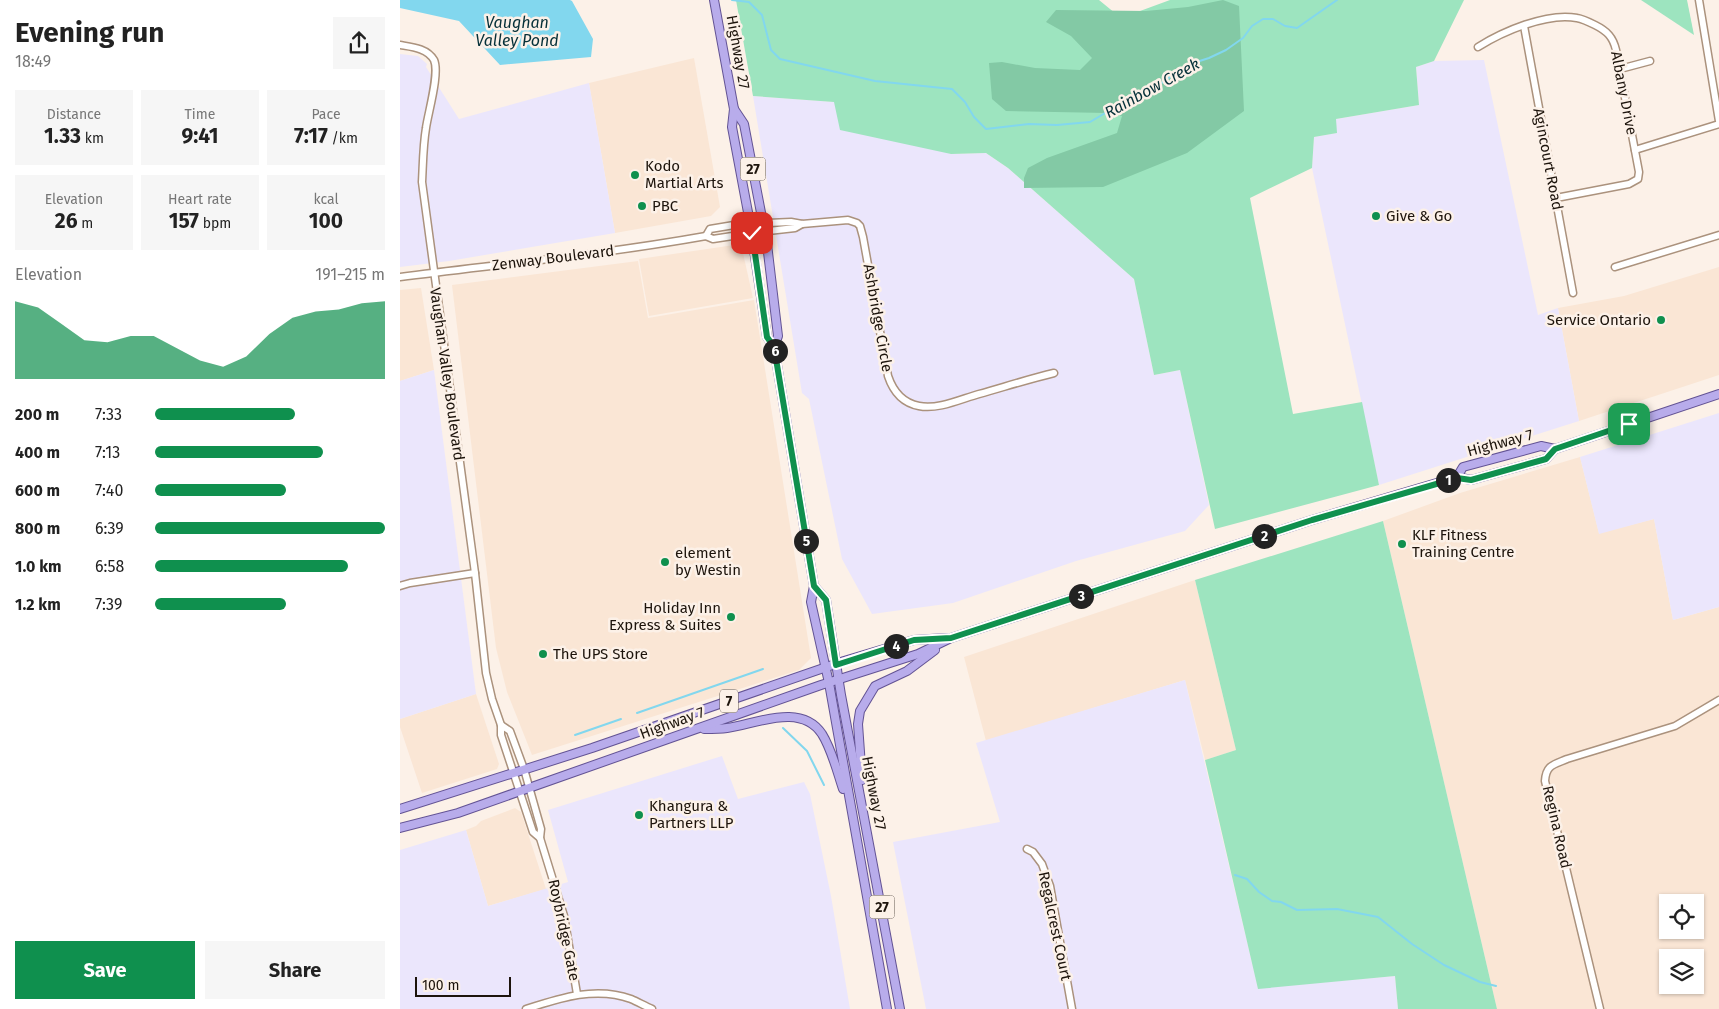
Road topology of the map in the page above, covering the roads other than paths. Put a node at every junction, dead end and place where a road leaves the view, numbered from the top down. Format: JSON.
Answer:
{"nodes":[{"id":1,"x":714,"y":0,"type":"edge"},
{"id":2,"x":1699,"y":0,"type":"edge"},
{"id":3,"x":1524,"y":26,"type":"junction"},
{"id":4,"x":400,"y":45,"type":"edge"},
{"id":5,"x":1478,"y":47,"type":"dead end"},
{"id":6,"x":1650,"y":61,"type":"dead end"},
{"id":7,"x":1620,"y":68,"type":"junction"},
{"id":8,"x":734,"y":109,"type":"junction"},
{"id":9,"x":1719,"y":122,"type":"edge"},
{"id":10,"x":1635,"y":150,"type":"junction"},
{"id":11,"x":1556,"y":198,"type":"junction"},
{"id":12,"x":763,"y":222,"type":"junction"},
{"id":13,"x":750,"y":224,"type":"junction"},
{"id":14,"x":802,"y":224,"type":"junction"},
{"id":15,"x":764,"y":232,"type":"junction"},
{"id":16,"x":752,"y":233,"type":"junction"},
{"id":17,"x":1719,"y":235,"type":"edge"},
{"id":18,"x":706,"y":236,"type":"junction"},
{"id":19,"x":1615,"y":267,"type":"dead end"},
{"id":20,"x":434,"y":273,"type":"junction"},
{"id":21,"x":400,"y":278,"type":"edge"},
{"id":22,"x":1573,"y":293,"type":"dead end"},
{"id":23,"x":774,"y":347,"type":"junction"},
{"id":24,"x":1054,"y":373,"type":"dead end"},
{"id":25,"x":1719,"y":394,"type":"edge"},
{"id":26,"x":1555,"y":449,"type":"junction"},
{"id":27,"x":1457,"y":478,"type":"junction"},
{"id":28,"x":475,"y":573,"type":"junction"},
{"id":29,"x":400,"y":586,"type":"edge"},
{"id":30,"x":814,"y":586,"type":"junction"},
{"id":31,"x":951,"y":638,"type":"junction"},
{"id":32,"x":836,"y":665,"type":"junction"},
{"id":33,"x":825,"y":668,"type":"junction"},
{"id":34,"x":839,"y":679,"type":"junction"},
{"id":35,"x":829,"y":683,"type":"junction"},
{"id":36,"x":1719,"y":700,"type":"edge"},
{"id":37,"x":501,"y":725,"type":"junction"},
{"id":38,"x":695,"y":730,"type":"junction"},
{"id":39,"x":524,"y":769,"type":"junction"},
{"id":40,"x":514,"y":772,"type":"junction"},
{"id":41,"x":530,"y":788,"type":"junction"},
{"id":42,"x":520,"y":792,"type":"junction"},
{"id":43,"x":863,"y":804,"type":"junction"},
{"id":44,"x":850,"y":808,"type":"junction"},
{"id":45,"x":400,"y":809,"type":"edge"},
{"id":46,"x":400,"y":828,"type":"edge"},
{"id":47,"x":540,"y":838,"type":"junction"},
{"id":48,"x":1027,"y":848,"type":"dead end"},
{"id":49,"x":577,"y":994,"type":"junction"},
{"id":50,"x":526,"y":1009,"type":"edge"},
{"id":51,"x":652,"y":1009,"type":"edge"},
{"id":52,"x":887,"y":1009,"type":"edge"},
{"id":53,"x":900,"y":1009,"type":"edge"},
{"id":54,"x":1072,"y":1009,"type":"edge"},
{"id":55,"x":1600,"y":1009,"type":"edge"}],
"edges":[{"from":1,"to":8,"type":"main road","name":"Highway 27","number":"27"},
{"from":2,"to":9,"type":"street"},
{"from":3,"to":5,"type":"street","name":"Albany Drive"},
{"from":3,"to":7,"type":"street","name":"Albany Drive"},
{"from":3,"to":11,"type":"street","name":"Agincourt Road"},
{"from":4,"to":20,"type":"street","name":"Vaughan Valley Boulevard"},
{"from":6,"to":7,"type":"street"},
{"from":7,"to":10,"type":"street","name":"Albany Drive"},
{"from":8,"to":12,"type":"main road","name":"Highway 27","number":"27"},
{"from":8,"to":13,"type":"main road","name":"Highway 27","number":"27"},
{"from":9,"to":10,"type":"street"},
{"from":10,"to":11,"type":"street","name":"Albany Drive"},
{"from":11,"to":22,"type":"street","name":"Agincourt Road"},
{"from":12,"to":13,"type":"street","name":"Zenway Boulevard"},
{"from":12,"to":14,"type":"street","name":"Ashbridge Circle"},
{"from":12,"to":15,"type":"main road","name":"Highway 27","number":"27"},
{"from":13,"to":16,"type":"main road","name":"Highway 27","number":"27"},
{"from":13,"to":18,"type":"street","name":"Zenway Boulevard"},
{"from":14,"to":15,"type":"street","name":"Ashbridge Circle"},
{"from":14,"to":24,"type":"street","name":"Ashbridge Circle"},
{"from":15,"to":16,"type":"street","name":"Ashbridge Circle"},
{"from":15,"to":23,"type":"main road","name":"Highway 27","number":"27"},
{"from":16,"to":18,"type":"street","name":"Zenway Boulevard"},
{"from":16,"to":23,"type":"main road","name":"Highway 27","number":"27"},
{"from":17,"to":19,"type":"street"},
{"from":18,"to":20,"type":"street","name":"Zenway Boulevard"},
{"from":20,"to":21,"type":"street","name":"Zenway Boulevard"},
{"from":20,"to":28,"type":"street","name":"Vaughan Valley Boulevard"},
{"from":23,"to":30,"type":"main road","name":"Highway 27","number":"27"},
{"from":25,"to":26,"type":"main road","name":"Highway 7","number":"7"},
{"from":26,"to":27,"type":"main road","name":"Highway 7","number":"7"},
{"from":26,"to":27,"type":"main road","name":"Highway 7","number":"7"},
{"from":27,"to":31,"type":"main road","name":"Highway 7","number":"7"},
{"from":28,"to":29,"type":"street"},
{"from":28,"to":37,"type":"street","name":"Vaughan Valley Boulevard"},
{"from":30,"to":32,"type":"main road","name":"Highway 27","number":"27"},
{"from":30,"to":33,"type":"main road","name":"Highway 27","number":"27"},
{"from":31,"to":32,"type":"main road","name":"Highway 7","number":"7"},
{"from":31,"to":34,"type":"main road","name":"Highway 7","number":"7"},
{"from":31,"to":43,"type":"main road"},
{"from":32,"to":33,"type":"main road","name":"Highway 7","number":"7"},
{"from":32,"to":34,"type":"main road","name":"Highway 27","number":"27"},
{"from":33,"to":35,"type":"main road","name":"Highway 27","number":"27"},
{"from":33,"to":39,"type":"main road","name":"Highway 7","number":"7"},
{"from":34,"to":35,"type":"main road","name":"Highway 7","number":"7"},
{"from":34,"to":43,"type":"main road","name":"Highway 27","number":"27"},
{"from":35,"to":38,"type":"main road","name":"Highway 7","number":"7"},
{"from":35,"to":44,"type":"main road","name":"Highway 27","number":"27"},
{"from":36,"to":55,"type":"street","name":"Regina Road"},
{"from":37,"to":39,"type":"street","name":"Vaughan Valley Boulevard"},
{"from":37,"to":40,"type":"street","name":"Vaughan Valley Boulevard"},
{"from":38,"to":41,"type":"main road","name":"Highway 7","number":"7"},
{"from":38,"to":44,"type":"main road"},
{"from":39,"to":40,"type":"main road","name":"Highway 7","number":"7"},
{"from":39,"to":41,"type":"street","name":"Vaughan Valley Boulevard"},
{"from":40,"to":42,"type":"street","name":"Roybridge Gate"},
{"from":40,"to":45,"type":"main road","name":"Highway 7","number":"7"},
{"from":41,"to":42,"type":"main road","name":"Highway 7","number":"7"},
{"from":41,"to":47,"type":"street","name":"Roybridge Gate"},
{"from":42,"to":46,"type":"main road","name":"Highway 7","number":"7"},
{"from":42,"to":47,"type":"street","name":"Roybridge Gate"},
{"from":43,"to":53,"type":"main road","name":"Highway 27","number":"27"},
{"from":44,"to":52,"type":"main road","name":"Highway 27","number":"27"},
{"from":47,"to":49,"type":"street","name":"Roybridge Gate"},
{"from":48,"to":54,"type":"street","name":"Regalcrest Court"},
{"from":49,"to":50,"type":"street"},
{"from":49,"to":51,"type":"street"}]}
